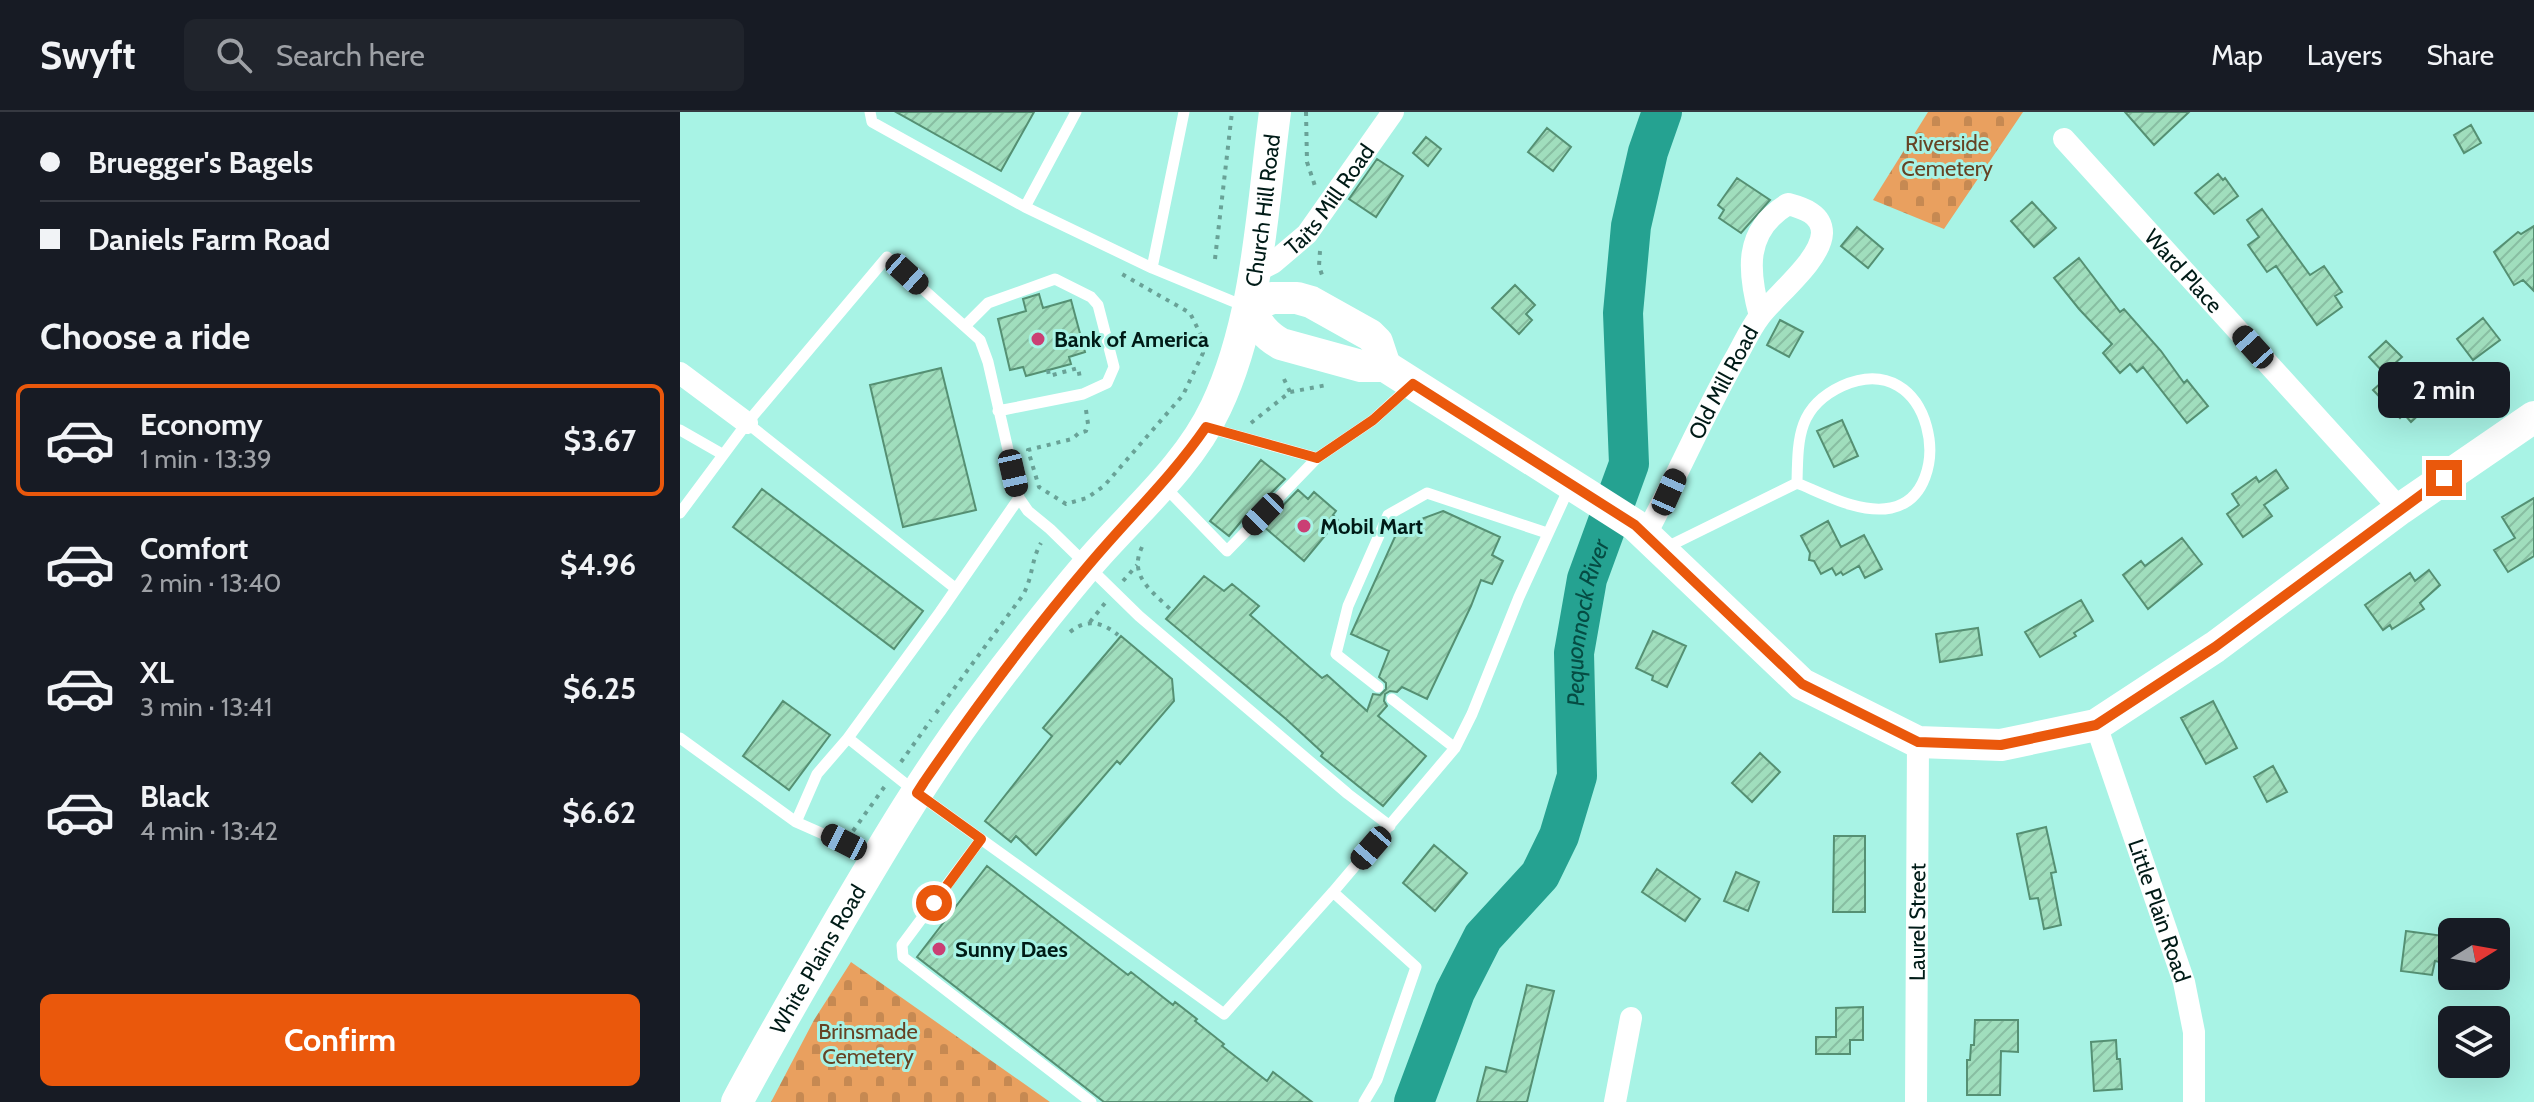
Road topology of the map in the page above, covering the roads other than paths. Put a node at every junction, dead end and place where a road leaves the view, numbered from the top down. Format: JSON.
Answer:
{"nodes":[{"id":1,"x":870,"y":112,"type":"edge"},
{"id":2,"x":1076,"y":112,"type":"edge"},
{"id":3,"x":1184,"y":112,"type":"edge"},
{"id":4,"x":1275,"y":112,"type":"edge"},
{"id":5,"x":1393,"y":112,"type":"edge"},
{"id":6,"x":2064,"y":139,"type":"dead end"},
{"id":7,"x":1025,"y":207,"type":"junction"},
{"id":8,"x":1152,"y":268,"type":"junction"},
{"id":9,"x":1253,"y":273,"type":"junction"},
{"id":10,"x":1249,"y":307,"type":"junction"},
{"id":11,"x":1760,"y":316,"type":"junction"},
{"id":12,"x":965,"y":326,"type":"junction"},
{"id":13,"x":1385,"y":366,"type":"junction"},
{"id":14,"x":680,"y":373,"type":"edge"},
{"id":15,"x":1413,"y":384,"type":"junction"},
{"id":16,"x":998,"y":411,"type":"junction"},
{"id":17,"x":2534,"y":417,"type":"edge"},
{"id":18,"x":747,"y":423,"type":"junction"},
{"id":19,"x":1206,"y":427,"type":"junction"},
{"id":20,"x":680,"y":430,"type":"edge"},
{"id":21,"x":722,"y":454,"type":"junction"},
{"id":22,"x":1317,"y":458,"type":"junction"},
{"id":23,"x":1797,"y":483,"type":"junction"},
{"id":24,"x":1162,"y":484,"type":"junction"},
{"id":25,"x":1583,"y":491,"type":"junction"},
{"id":26,"x":1019,"y":498,"type":"junction"},
{"id":27,"x":2400,"y":509,"type":"junction"},
{"id":28,"x":680,"y":513,"type":"edge"},
{"id":29,"x":1547,"y":533,"type":"junction"},
{"id":30,"x":1648,"y":536,"type":"junction"},
{"id":31,"x":1087,"y":566,"type":"junction"},
{"id":32,"x":955,"y":588,"type":"junction"},
{"id":33,"x":1378,"y":687,"type":"dead end"},
{"id":34,"x":1392,"y":699,"type":"dead end"},
{"id":35,"x":2096,"y":725,"type":"junction"},
{"id":36,"x":848,"y":738,"type":"junction"},
{"id":37,"x":681,"y":741,"type":"edge"},
{"id":38,"x":1918,"y":742,"type":"junction"},
{"id":39,"x":1455,"y":748,"type":"junction"},
{"id":40,"x":917,"y":793,"type":"junction"},
{"id":41,"x":796,"y":822,"type":"junction"},
{"id":42,"x":1390,"y":826,"type":"junction"},
{"id":43,"x":981,"y":839,"type":"junction"},
{"id":44,"x":876,"y":858,"type":"junction"},
{"id":45,"x":1333,"y":892,"type":"junction"},
{"id":46,"x":1631,"y":1018,"type":"dead end"},
{"id":47,"x":737,"y":1102,"type":"edge"},
{"id":48,"x":1091,"y":1102,"type":"edge"},
{"id":49,"x":1364,"y":1102,"type":"edge"},
{"id":50,"x":1615,"y":1102,"type":"edge"},
{"id":51,"x":1916,"y":1102,"type":"edge"},
{"id":52,"x":2194,"y":1102,"type":"edge"}],
"edges":[{"from":1,"to":7,"type":"lane"},
{"from":2,"to":7,"type":"lane"},
{"from":3,"to":8,"type":"lane"},
{"from":4,"to":9,"type":"main road","name":"Church Hill Road"},
{"from":5,"to":9,"type":"street","name":"Taits Mill Road"},
{"from":6,"to":27,"type":"street","name":"Ward Place"},
{"from":7,"to":8,"type":"lane"},
{"from":8,"to":10,"type":"lane"},
{"from":9,"to":10,"type":"main road","name":"Church Hill Road"},
{"from":10,"to":13,"type":"main road"},
{"from":10,"to":13,"type":"main road"},
{"from":10,"to":19,"type":"main road","name":"White Plains Road"},
{"from":11,"to":11,"type":"street","name":"Old Mill Road"},
{"from":11,"to":30,"type":"street","name":"Old Mill Road"},
{"from":12,"to":16,"type":"lane"},
{"from":12,"to":16,"type":"lane"},
{"from":12,"to":18,"type":"lane"},
{"from":13,"to":15,"type":"main road"},
{"from":14,"to":18,"type":"street"},
{"from":15,"to":22,"type":"lane"},
{"from":15,"to":25,"type":"main road"},
{"from":16,"to":26,"type":"lane"},
{"from":17,"to":27,"type":"main road"},
{"from":18,"to":21,"type":"lane"},
{"from":18,"to":32,"type":"lane"},
{"from":19,"to":22,"type":"lane"},
{"from":19,"to":24,"type":"main road","name":"White Plains Road"},
{"from":20,"to":21,"type":"lane"},
{"from":21,"to":28,"type":"lane"},
{"from":22,"to":24,"type":"lane"},
{"from":23,"to":23,"type":"lane"},
{"from":23,"to":30,"type":"lane"},
{"from":24,"to":31,"type":"main road","name":"White Plains Road"},
{"from":25,"to":29,"type":"lane"},
{"from":25,"to":30,"type":"main road"},
{"from":26,"to":31,"type":"lane"},
{"from":26,"to":32,"type":"lane"},
{"from":27,"to":35,"type":"main road"},
{"from":29,"to":33,"type":"lane"},
{"from":29,"to":39,"type":"lane"},
{"from":30,"to":38,"type":"main road"},
{"from":31,"to":40,"type":"main road","name":"White Plains Road"},
{"from":31,"to":42,"type":"lane"},
{"from":32,"to":36,"type":"lane"},
{"from":34,"to":39,"type":"lane"},
{"from":35,"to":38,"type":"main road"},
{"from":35,"to":52,"type":"street","name":"Little Plain Road"},
{"from":36,"to":40,"type":"lane"},
{"from":36,"to":41,"type":"lane"},
{"from":37,"to":41,"type":"lane"},
{"from":38,"to":51,"type":"street","name":"Laurel Street"},
{"from":39,"to":42,"type":"lane"},
{"from":40,"to":43,"type":"lane"},
{"from":40,"to":44,"type":"main road","name":"White Plains Road"},
{"from":41,"to":44,"type":"lane"},
{"from":42,"to":45,"type":"lane"},
{"from":43,"to":45,"type":"lane"},
{"from":43,"to":48,"type":"lane"},
{"from":44,"to":47,"type":"main road","name":"White Plains Road"},
{"from":45,"to":49,"type":"lane"},
{"from":46,"to":50,"type":"street"}]}
